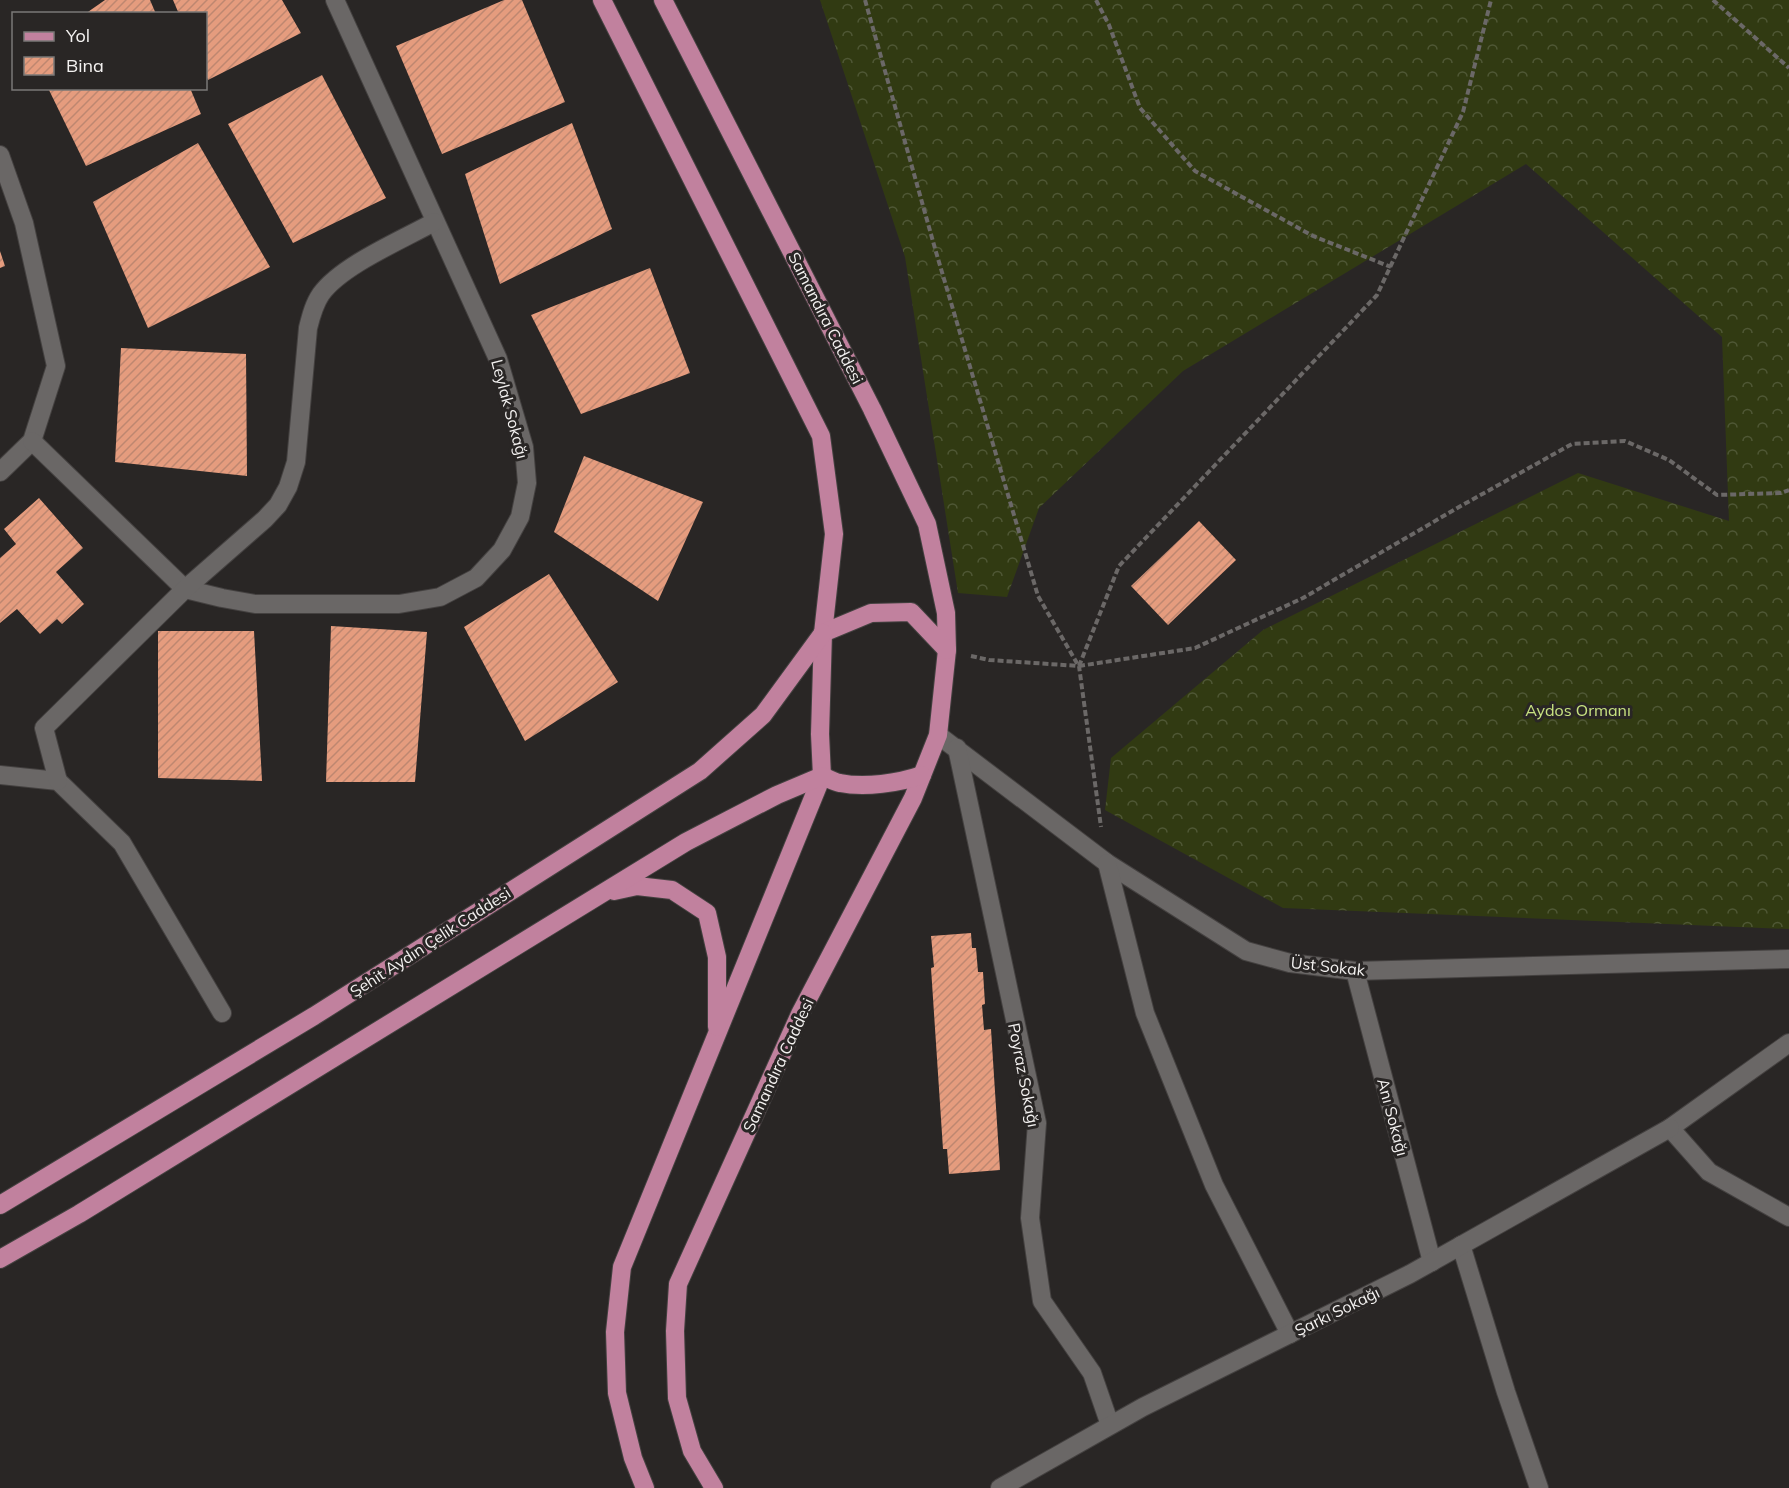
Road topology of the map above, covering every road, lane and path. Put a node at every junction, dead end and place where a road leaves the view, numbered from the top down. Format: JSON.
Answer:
{"nodes":[{"id":1,"x":335,"y":0,"type":"edge"},
{"id":2,"x":602,"y":0,"type":"edge"},
{"id":3,"x":663,"y":0,"type":"edge"},
{"id":4,"x":865,"y":0,"type":"edge"},
{"id":5,"x":1096,"y":0,"type":"edge"},
{"id":6,"x":1491,"y":0,"type":"edge"},
{"id":7,"x":1713,"y":0,"type":"edge"},
{"id":8,"x":1789,"y":68,"type":"edge"},
{"id":9,"x":0,"y":155,"type":"edge"},
{"id":10,"x":434,"y":222,"type":"junction"},
{"id":11,"x":1391,"y":267,"type":"junction"},
{"id":12,"x":32,"y":441,"type":"junction"},
{"id":13,"x":0,"y":472,"type":"edge"},
{"id":14,"x":1789,"y":490,"type":"edge"},
{"id":15,"x":185,"y":589,"type":"junction"},
{"id":16,"x":823,"y":633,"type":"junction"},
{"id":17,"x":947,"y":650,"type":"junction"},
{"id":18,"x":1079,"y":666,"type":"junction"},
{"id":19,"x":938,"y":735,"type":"junction"},
{"id":20,"x":957,"y":748,"type":"junction"},
{"id":21,"x":922,"y":774,"type":"junction"},
{"id":22,"x":0,"y":775,"type":"edge"},
{"id":23,"x":822,"y":776,"type":"junction"},
{"id":24,"x":58,"y":782,"type":"junction"},
{"id":25,"x":1107,"y":863,"type":"junction"},
{"id":26,"x":602,"y":893,"type":"junction"},
{"id":27,"x":1789,"y":959,"type":"edge"},
{"id":28,"x":1354,"y":971,"type":"junction"},
{"id":29,"x":222,"y":1013,"type":"dead end"},
{"id":30,"x":717,"y":1035,"type":"junction"},
{"id":31,"x":1789,"y":1043,"type":"edge"},
{"id":32,"x":1671,"y":1128,"type":"junction"},
{"id":33,"x":0,"y":1205,"type":"edge"},
{"id":34,"x":1789,"y":1217,"type":"edge"},
{"id":35,"x":1461,"y":1245,"type":"junction"},
{"id":36,"x":0,"y":1259,"type":"edge"},
{"id":37,"x":1432,"y":1262,"type":"junction"},
{"id":38,"x":1290,"y":1334,"type":"junction"},
{"id":39,"x":1110,"y":1425,"type":"junction"},
{"id":40,"x":645,"y":1488,"type":"edge"},
{"id":41,"x":714,"y":1488,"type":"edge"},
{"id":42,"x":1000,"y":1488,"type":"edge"},
{"id":43,"x":1539,"y":1488,"type":"edge"}],
"edges":[{"from":1,"to":10,"type":"street","name":"Leylak Sokağı"},
{"from":2,"to":16,"type":"main road"},
{"from":3,"to":17,"type":"main road","name":"Samandıra Caddesi"},
{"from":4,"to":18,"type":"path"},
{"from":5,"to":11,"type":"path"},
{"from":6,"to":11,"type":"path"},
{"from":7,"to":8,"type":"path"},
{"from":9,"to":12,"type":"street"},
{"from":10,"to":15,"type":"street"},
{"from":10,"to":15,"type":"street","name":"Leylak Sokağı"},
{"from":11,"to":18,"type":"path"},
{"from":12,"to":13,"type":"street"},
{"from":12,"to":15,"type":"street"},
{"from":14,"to":18,"type":"path"},
{"from":15,"to":24,"type":"street"},
{"from":16,"to":17,"type":"main road"},
{"from":16,"to":23,"type":"main road"},
{"from":16,"to":33,"type":"main road","name":"Şehit Aydın Çelik Caddesi"},
{"from":17,"to":18,"type":"path"},
{"from":17,"to":19,"type":"main road","name":"Samandıra Caddesi"},
{"from":18,"to":25,"type":"path"},
{"from":19,"to":20,"type":"street","name":"Üst Sokak"},
{"from":19,"to":21,"type":"main road","name":"Samandıra Caddesi"},
{"from":20,"to":25,"type":"street","name":"Üst Sokak"},
{"from":20,"to":39,"type":"street","name":"Poyraz Sokağı"},
{"from":21,"to":23,"type":"main road"},
{"from":21,"to":41,"type":"main road","name":"Samandıra Caddesi"},
{"from":22,"to":24,"type":"street"},
{"from":23,"to":26,"type":"main road"},
{"from":23,"to":30,"type":"main road"},
{"from":24,"to":29,"type":"street"},
{"from":25,"to":28,"type":"street","name":"Üst Sokak"},
{"from":25,"to":38,"type":"street"},
{"from":26,"to":30,"type":"main road"},
{"from":26,"to":36,"type":"main road"},
{"from":27,"to":28,"type":"street","name":"Üst Sokak"},
{"from":28,"to":37,"type":"street","name":"Anı Sokağı"},
{"from":30,"to":40,"type":"main road"},
{"from":31,"to":32,"type":"street","name":"Şarkı Sokağı"},
{"from":32,"to":34,"type":"street"},
{"from":32,"to":35,"type":"street","name":"Şarkı Sokağı"},
{"from":35,"to":37,"type":"street","name":"Şarkı Sokağı"},
{"from":35,"to":43,"type":"street"},
{"from":37,"to":38,"type":"street","name":"Şarkı Sokağı"},
{"from":38,"to":39,"type":"street","name":"Şarkı Sokağı"},
{"from":39,"to":42,"type":"street","name":"Şarkı Sokağı"}]}
